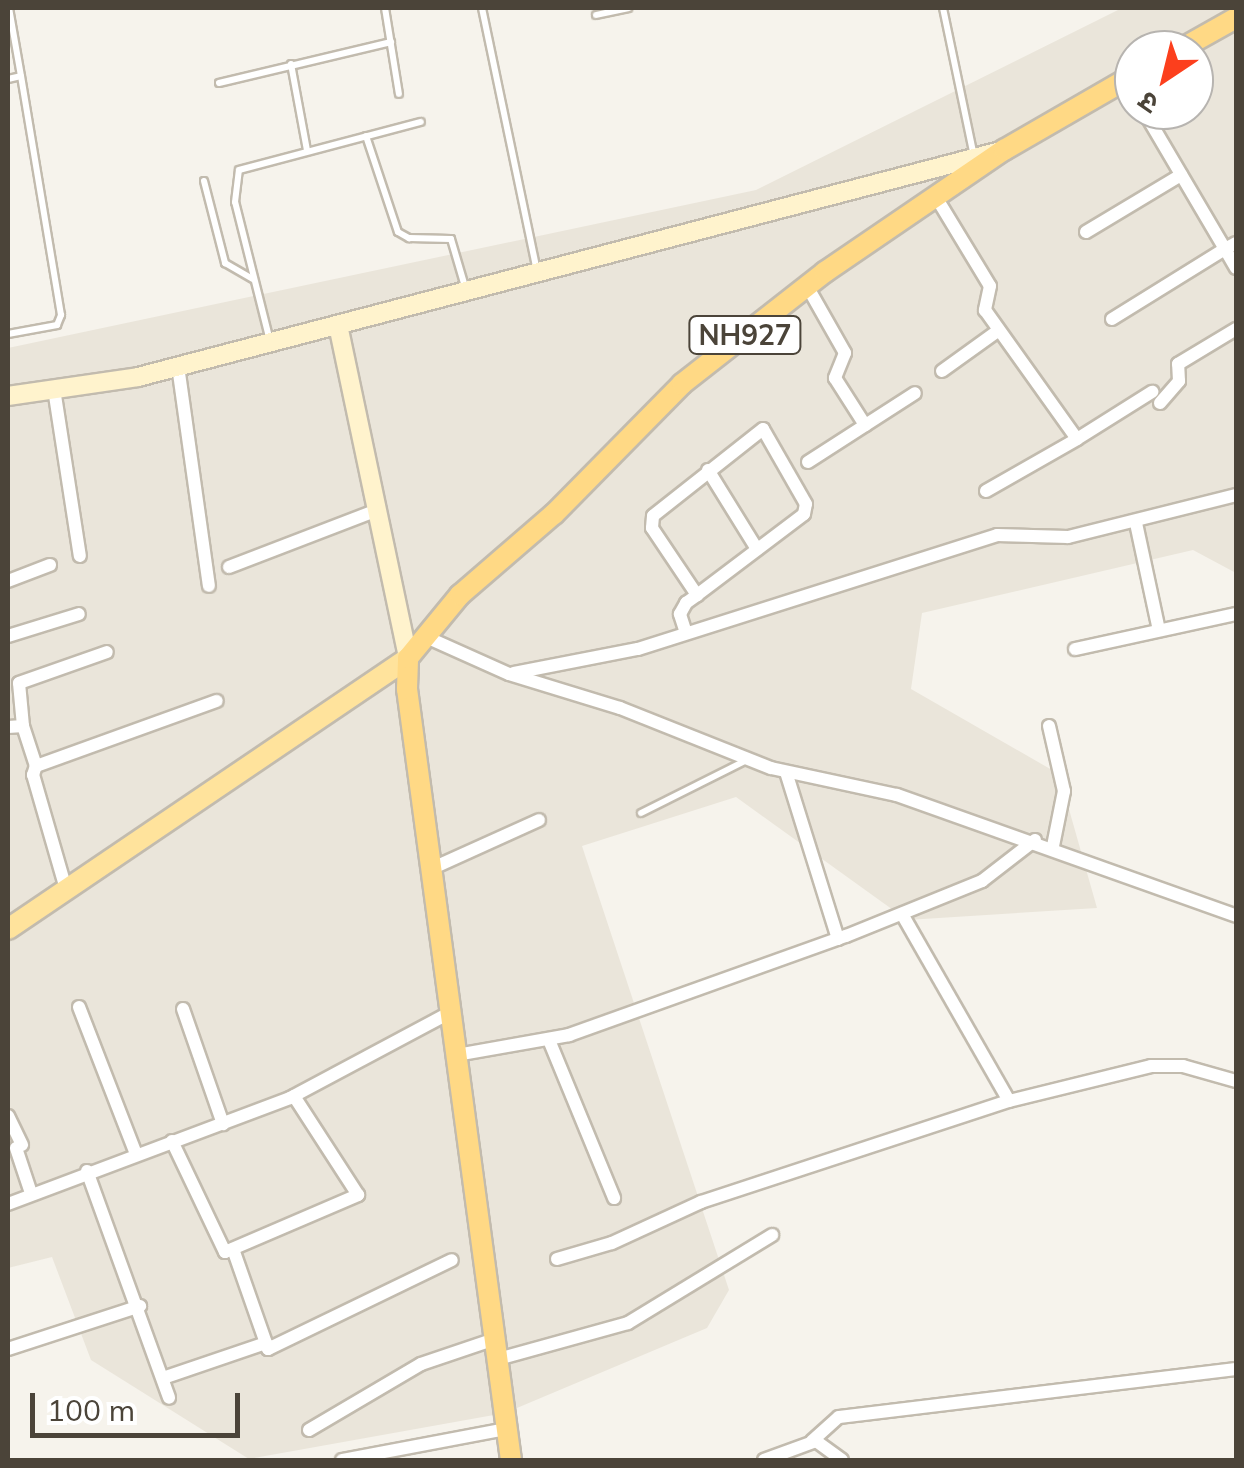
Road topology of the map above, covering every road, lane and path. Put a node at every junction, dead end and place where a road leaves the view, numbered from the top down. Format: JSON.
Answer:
{"nodes":[{"id":1,"x":10,"y":8,"type":"edge"},
{"id":2,"x":385,"y":8,"type":"edge"},
{"id":3,"x":482,"y":8,"type":"edge"},
{"id":4,"x":628,"y":8,"type":"edge"},
{"id":5,"x":943,"y":8,"type":"edge"},
{"id":6,"x":596,"y":14,"type":"dead end"},
{"id":7,"x":391,"y":42,"type":"junction"},
{"id":8,"x":291,"y":64,"type":"junction"},
{"id":9,"x":21,"y":76,"type":"junction"},
{"id":10,"x":8,"y":79,"type":"edge"},
{"id":11,"x":219,"y":83,"type":"dead end"},
{"id":12,"x":1114,"y":93,"type":"edge"},
{"id":13,"x":400,"y":94,"type":"dead end"},
{"id":14,"x":421,"y":122,"type":"dead end"},
{"id":15,"x":1155,"y":130,"type":"edge"},
{"id":16,"x":366,"y":136,"type":"junction"},
{"id":17,"x":307,"y":150,"type":"junction"},
{"id":18,"x":1004,"y":150,"type":"junction"},
{"id":19,"x":974,"y":158,"type":"junction"},
{"id":20,"x":1182,"y":175,"type":"junction"},
{"id":21,"x":204,"y":181,"type":"dead end"},
{"id":22,"x":936,"y":197,"type":"junction"},
{"id":23,"x":1086,"y":232,"type":"dead end"},
{"id":24,"x":1231,"y":246,"type":"edge"},
{"id":25,"x":1236,"y":268,"type":"edge"},
{"id":26,"x":537,"y":273,"type":"junction"},
{"id":27,"x":254,"y":280,"type":"junction"},
{"id":28,"x":807,"y":286,"type":"junction"},
{"id":29,"x":466,"y":291,"type":"junction"},
{"id":30,"x":1112,"y":318,"type":"dead end"},
{"id":31,"x":338,"y":325,"type":"junction"},
{"id":32,"x":1236,"y":329,"type":"edge"},
{"id":33,"x":999,"y":330,"type":"junction"},
{"id":34,"x":8,"y":334,"type":"edge"},
{"id":35,"x":270,"y":342,"type":"junction"},
{"id":36,"x":178,"y":366,"type":"junction"},
{"id":37,"x":942,"y":371,"type":"dead end"},
{"id":38,"x":54,"y":389,"type":"junction"},
{"id":39,"x":915,"y":393,"type":"dead end"},
{"id":40,"x":8,"y":396,"type":"edge"},
{"id":41,"x":865,"y":425,"type":"junction"},
{"id":42,"x":1077,"y":439,"type":"junction"},
{"id":43,"x":808,"y":462,"type":"dead end"},
{"id":44,"x":708,"y":470,"type":"junction"},
{"id":45,"x":986,"y":492,"type":"dead end"},
{"id":46,"x":1236,"y":495,"type":"edge"},
{"id":47,"x":375,"y":511,"type":"junction"},
{"id":48,"x":1136,"y":523,"type":"junction"},
{"id":49,"x":756,"y":549,"type":"junction"},
{"id":50,"x":80,"y":556,"type":"dead end"},
{"id":51,"x":50,"y":566,"type":"dead end"},
{"id":52,"x":229,"y":566,"type":"dead end"},
{"id":53,"x":8,"y":581,"type":"edge"},
{"id":54,"x":209,"y":586,"type":"dead end"},
{"id":55,"x":697,"y":595,"type":"junction"},
{"id":56,"x":79,"y":614,"type":"dead end"},
{"id":57,"x":1236,"y":614,"type":"edge"},
{"id":58,"x":1159,"y":630,"type":"junction"},
{"id":59,"x":686,"y":633,"type":"junction"},
{"id":60,"x":8,"y":636,"type":"edge"},
{"id":61,"x":424,"y":636,"type":"junction"},
{"id":62,"x":1075,"y":650,"type":"dead end"},
{"id":63,"x":107,"y":652,"type":"dead end"},
{"id":64,"x":408,"y":658,"type":"junction"},
{"id":65,"x":509,"y":674,"type":"junction"},
{"id":66,"x":217,"y":701,"type":"dead end"},
{"id":67,"x":24,"y":726,"type":"junction"},
{"id":68,"x":1049,"y":726,"type":"dead end"},
{"id":69,"x":8,"y":727,"type":"edge"},
{"id":70,"x":748,"y":759,"type":"junction"},
{"id":71,"x":36,"y":766,"type":"junction"},
{"id":72,"x":786,"y":772,"type":"junction"},
{"id":73,"x":641,"y":813,"type":"dead end"},
{"id":74,"x":539,"y":820,"type":"dead end"},
{"id":75,"x":1034,"y":840,"type":"junction"},
{"id":76,"x":1053,"y":846,"type":"junction"},
{"id":77,"x":434,"y":867,"type":"junction"},
{"id":78,"x":66,"y":890,"type":"junction"},
{"id":79,"x":902,"y":914,"type":"junction"},
{"id":80,"x":1236,"y":916,"type":"edge"},
{"id":81,"x":8,"y":928,"type":"edge"},
{"id":82,"x":838,"y":939,"type":"junction"},
{"id":83,"x":79,"y":1007,"type":"dead end"},
{"id":84,"x":183,"y":1008,"type":"dead end"},
{"id":85,"x":449,"y":1013,"type":"junction"},
{"id":86,"x":550,"y":1040,"type":"junction"},
{"id":87,"x":456,"y":1055,"type":"junction"},
{"id":88,"x":1236,"y":1081,"type":"edge"},
{"id":89,"x":294,"y":1096,"type":"junction"},
{"id":90,"x":1009,"y":1101,"type":"junction"},
{"id":91,"x":8,"y":1116,"type":"edge"},
{"id":92,"x":222,"y":1124,"type":"junction"},
{"id":93,"x":172,"y":1141,"type":"junction"},
{"id":94,"x":136,"y":1154,"type":"junction"},
{"id":95,"x":87,"y":1171,"type":"junction"},
{"id":96,"x":31,"y":1193,"type":"junction"},
{"id":97,"x":614,"y":1198,"type":"dead end"},
{"id":98,"x":8,"y":1204,"type":"edge"},
{"id":99,"x":772,"y":1235,"type":"dead end"},
{"id":100,"x":233,"y":1249,"type":"junction"},
{"id":101,"x":452,"y":1260,"type":"dead end"},
{"id":102,"x":557,"y":1260,"type":"dead end"},
{"id":103,"x":140,"y":1306,"type":"junction"},
{"id":104,"x":266,"y":1343,"type":"junction"},
{"id":105,"x":8,"y":1349,"type":"edge"},
{"id":106,"x":496,"y":1349,"type":"junction"},
{"id":107,"x":1236,"y":1370,"type":"edge"},
{"id":108,"x":163,"y":1378,"type":"junction"},
{"id":109,"x":169,"y":1398,"type":"dead end"},
{"id":110,"x":309,"y":1430,"type":"dead end"},
{"id":111,"x":506,"y":1430,"type":"junction"},
{"id":112,"x":812,"y":1441,"type":"junction"},
{"id":113,"x":342,"y":1460,"type":"edge"},
{"id":114,"x":511,"y":1460,"type":"edge"},
{"id":115,"x":764,"y":1460,"type":"edge"},
{"id":116,"x":842,"y":1460,"type":"edge"}],
"edges":[{"from":1,"to":9,"type":"lane"},
{"from":2,"to":7,"type":"lane"},
{"from":3,"to":26,"type":"lane"},
{"from":4,"to":6,"type":"lane"},
{"from":5,"to":19,"type":"lane"},
{"from":7,"to":8,"type":"lane"},
{"from":7,"to":13,"type":"lane"},
{"from":8,"to":11,"type":"lane"},
{"from":8,"to":17,"type":"lane"},
{"from":9,"to":10,"type":"lane"},
{"from":9,"to":34,"type":"lane"},
{"from":12,"to":18,"type":"highway","number":"NH927"},
{"from":14,"to":16,"type":"lane"},
{"from":15,"to":20,"type":"street"},
{"from":16,"to":17,"type":"lane"},
{"from":16,"to":29,"type":"lane"},
{"from":17,"to":27,"type":"lane"},
{"from":18,"to":19,"type":"main road"},
{"from":18,"to":22,"type":"highway","number":"NH927"},
{"from":19,"to":26,"type":"main road"},
{"from":20,"to":23,"type":"street"},
{"from":20,"to":24,"type":"street"},
{"from":21,"to":27,"type":"lane"},
{"from":22,"to":28,"type":"highway","number":"NH927"},
{"from":22,"to":33,"type":"street"},
{"from":24,"to":25,"type":"street"},
{"from":24,"to":30,"type":"street"},
{"from":26,"to":29,"type":"main road"},
{"from":27,"to":35,"type":"lane"},
{"from":28,"to":41,"type":"street"},
{"from":28,"to":61,"type":"highway","number":"NH927"},
{"from":29,"to":31,"type":"main road"},
{"from":31,"to":35,"type":"main road"},
{"from":31,"to":47,"type":"main road"},
{"from":32,"to":42,"type":"street"},
{"from":33,"to":37,"type":"street"},
{"from":33,"to":42,"type":"street"},
{"from":35,"to":36,"type":"main road"},
{"from":36,"to":38,"type":"main road"},
{"from":36,"to":54,"type":"street"},
{"from":38,"to":40,"type":"main road"},
{"from":38,"to":50,"type":"street"},
{"from":39,"to":41,"type":"street"},
{"from":41,"to":43,"type":"street"},
{"from":42,"to":45,"type":"street"},
{"from":44,"to":49,"type":"street"},
{"from":44,"to":49,"type":"street"},
{"from":44,"to":55,"type":"street"},
{"from":46,"to":48,"type":"street"},
{"from":47,"to":52,"type":"street"},
{"from":47,"to":64,"type":"main road"},
{"from":48,"to":58,"type":"street"},
{"from":48,"to":59,"type":"street"},
{"from":49,"to":55,"type":"street"},
{"from":51,"to":53,"type":"street"},
{"from":55,"to":59,"type":"street"},
{"from":56,"to":60,"type":"street"},
{"from":57,"to":58,"type":"street"},
{"from":58,"to":62,"type":"street"},
{"from":59,"to":65,"type":"street"},
{"from":61,"to":64,"type":"highway","number":"NH927"},
{"from":61,"to":65,"type":"street"},
{"from":63,"to":67,"type":"street"},
{"from":64,"to":77,"type":"highway"},
{"from":64,"to":78,"type":"main road"},
{"from":65,"to":70,"type":"street"},
{"from":66,"to":71,"type":"street"},
{"from":67,"to":69,"type":"street"},
{"from":67,"to":71,"type":"street"},
{"from":68,"to":76,"type":"street"},
{"from":70,"to":72,"type":"street"},
{"from":70,"to":73,"type":"lane"},
{"from":71,"to":78,"type":"street"},
{"from":72,"to":75,"type":"street"},
{"from":72,"to":82,"type":"street"},
{"from":74,"to":77,"type":"street"},
{"from":75,"to":76,"type":"street"},
{"from":75,"to":79,"type":"street"},
{"from":76,"to":80,"type":"street"},
{"from":77,"to":85,"type":"highway"},
{"from":78,"to":81,"type":"main road"},
{"from":79,"to":82,"type":"street"},
{"from":79,"to":90,"type":"street"},
{"from":82,"to":86,"type":"street"},
{"from":83,"to":94,"type":"street"},
{"from":84,"to":92,"type":"street"},
{"from":85,"to":87,"type":"highway"},
{"from":85,"to":89,"type":"street"},
{"from":86,"to":87,"type":"street"},
{"from":86,"to":97,"type":"street"},
{"from":87,"to":106,"type":"highway"},
{"from":88,"to":90,"type":"street"},
{"from":89,"to":92,"type":"street"},
{"from":89,"to":100,"type":"street"},
{"from":90,"to":102,"type":"street"},
{"from":91,"to":96,"type":"street"},
{"from":92,"to":93,"type":"street"},
{"from":93,"to":94,"type":"street"},
{"from":93,"to":100,"type":"street"},
{"from":94,"to":95,"type":"street"},
{"from":95,"to":96,"type":"street"},
{"from":95,"to":103,"type":"street"},
{"from":96,"to":98,"type":"street"},
{"from":99,"to":106,"type":"street"},
{"from":100,"to":104,"type":"street"},
{"from":101,"to":104,"type":"street"},
{"from":103,"to":105,"type":"street"},
{"from":103,"to":108,"type":"street"},
{"from":104,"to":108,"type":"street"},
{"from":106,"to":110,"type":"street"},
{"from":106,"to":111,"type":"highway"},
{"from":107,"to":112,"type":"street"},
{"from":108,"to":109,"type":"street"},
{"from":111,"to":113,"type":"street"},
{"from":111,"to":114,"type":"highway"},
{"from":112,"to":115,"type":"street"},
{"from":112,"to":116,"type":"street"}]}
